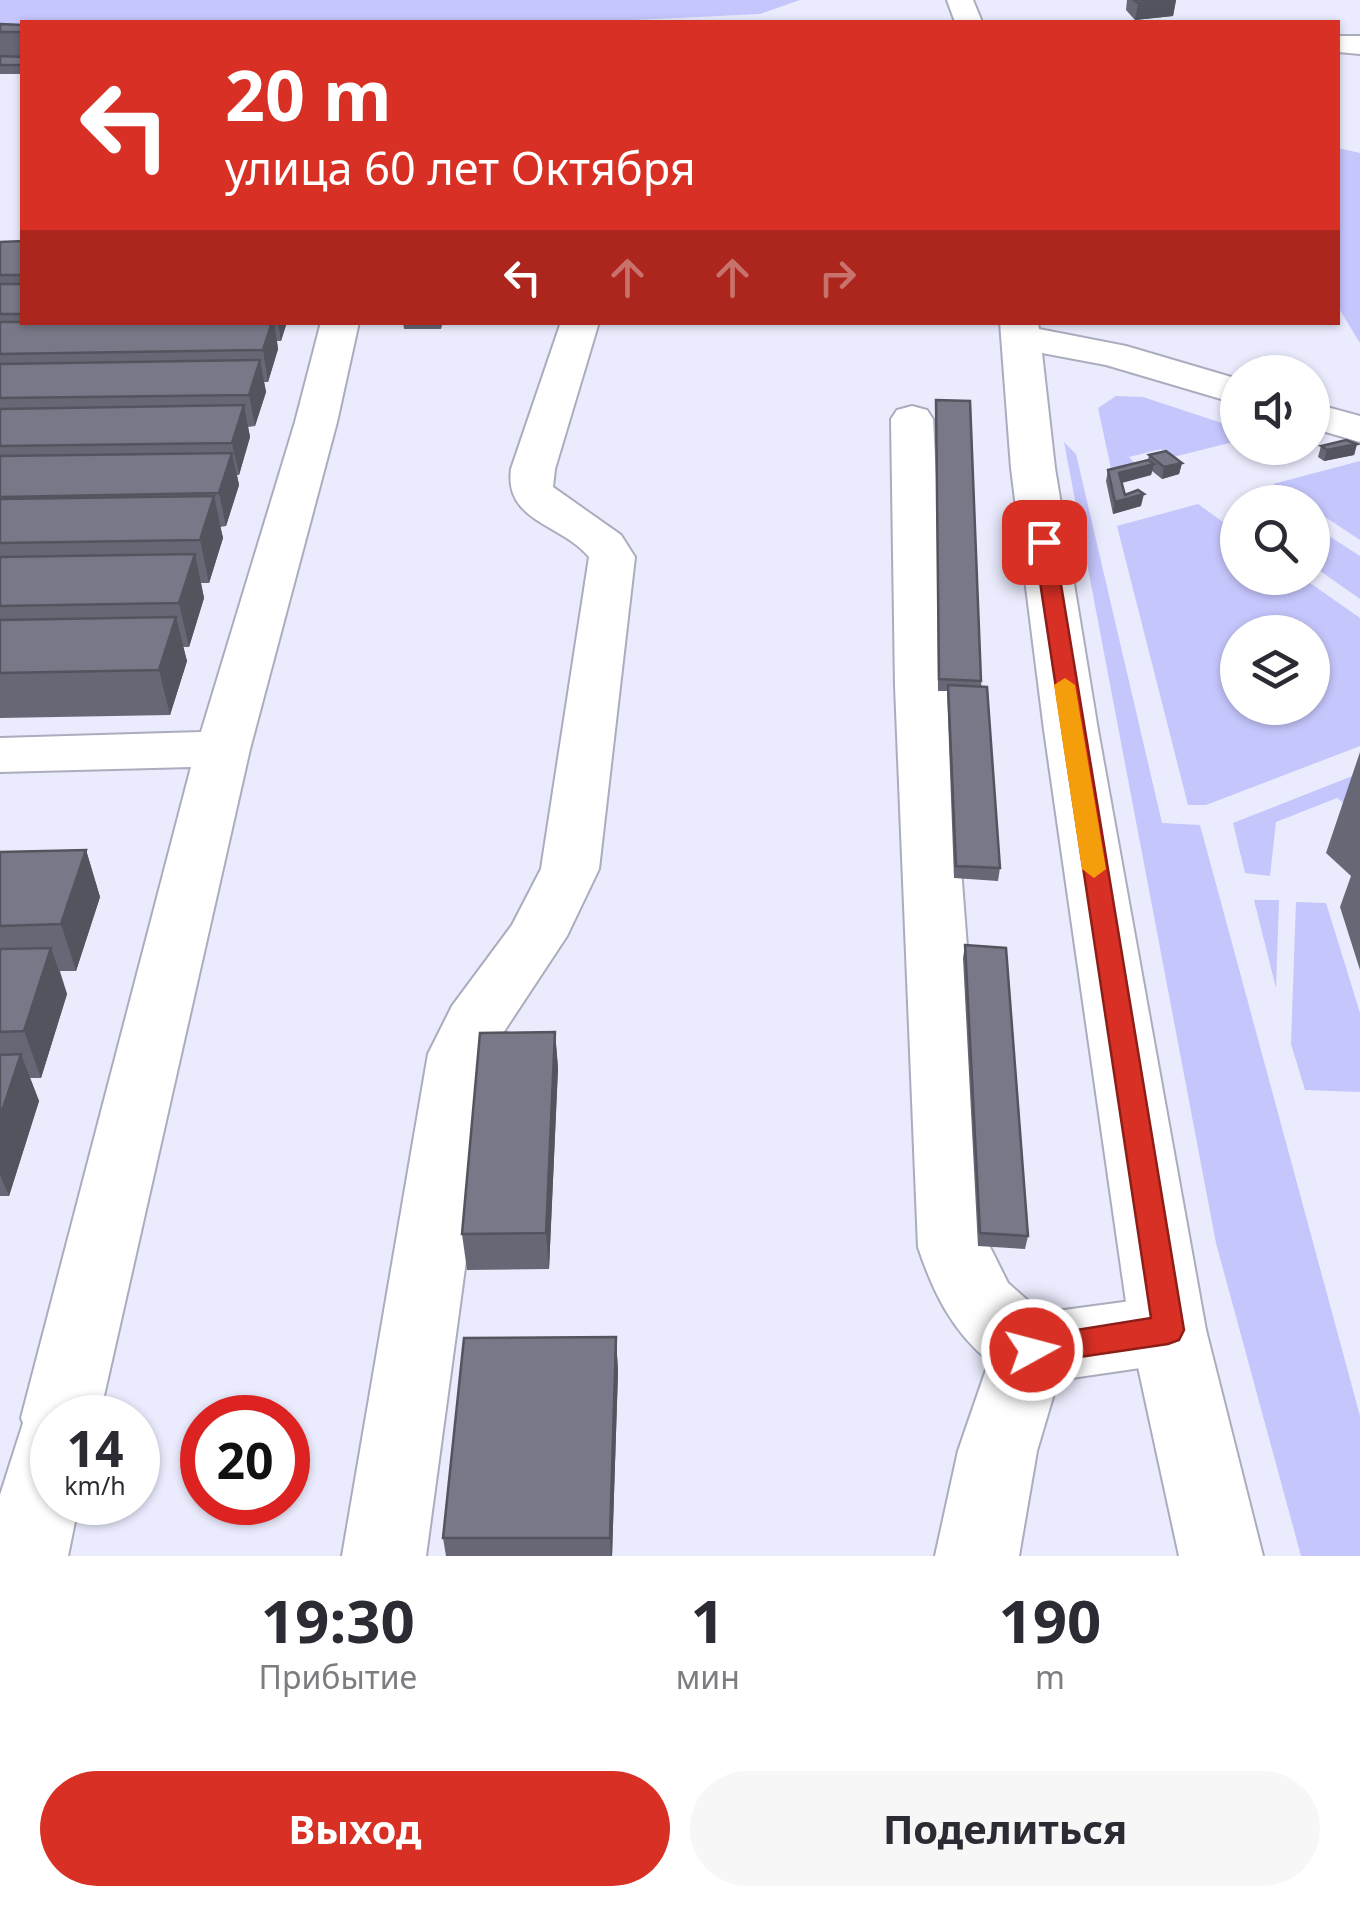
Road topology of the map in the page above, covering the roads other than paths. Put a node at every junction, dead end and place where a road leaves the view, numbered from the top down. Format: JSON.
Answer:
{"nodes":[{"id":1,"x":339,"y":325,"type":"edge"},
{"id":2,"x":579,"y":325,"type":"edge"},
{"id":3,"x":1020,"y":330,"type":"edge"},
{"id":4,"x":1220,"y":387,"type":"edge"},
{"id":5,"x":912,"y":420,"type":"dead end"},
{"id":6,"x":1330,"y":421,"type":"edge"},
{"id":7,"x":1360,"y":430,"type":"edge"},
{"id":8,"x":223,"y":749,"type":"junction"},
{"id":9,"x":0,"y":754,"type":"edge"},
{"id":10,"x":1168,"y":1330,"type":"junction"},
{"id":11,"x":1032,"y":1350,"type":"junction"},
{"id":12,"x":66,"y":1395,"type":"edge"},
{"id":13,"x":33,"y":1525,"type":"edge"},
{"id":14,"x":26,"y":1556,"type":"edge"},
{"id":15,"x":384,"y":1556,"type":"edge"},
{"id":16,"x":977,"y":1556,"type":"edge"},
{"id":17,"x":1222,"y":1556,"type":"edge"}],
"edges":[{"from":1,"to":8,"type":"main road"},
{"from":2,"to":15,"type":"main road"},
{"from":3,"to":4,"type":"main road"},
{"from":3,"to":10,"type":"main road"},
{"from":5,"to":11,"type":"main road"},
{"from":6,"to":7,"type":"main road"},
{"from":8,"to":9,"type":"main road"},
{"from":8,"to":12,"type":"main road"},
{"from":10,"to":11,"type":"main road"},
{"from":10,"to":17,"type":"main road"},
{"from":11,"to":16,"type":"main road"},
{"from":13,"to":14,"type":"main road"}]}
